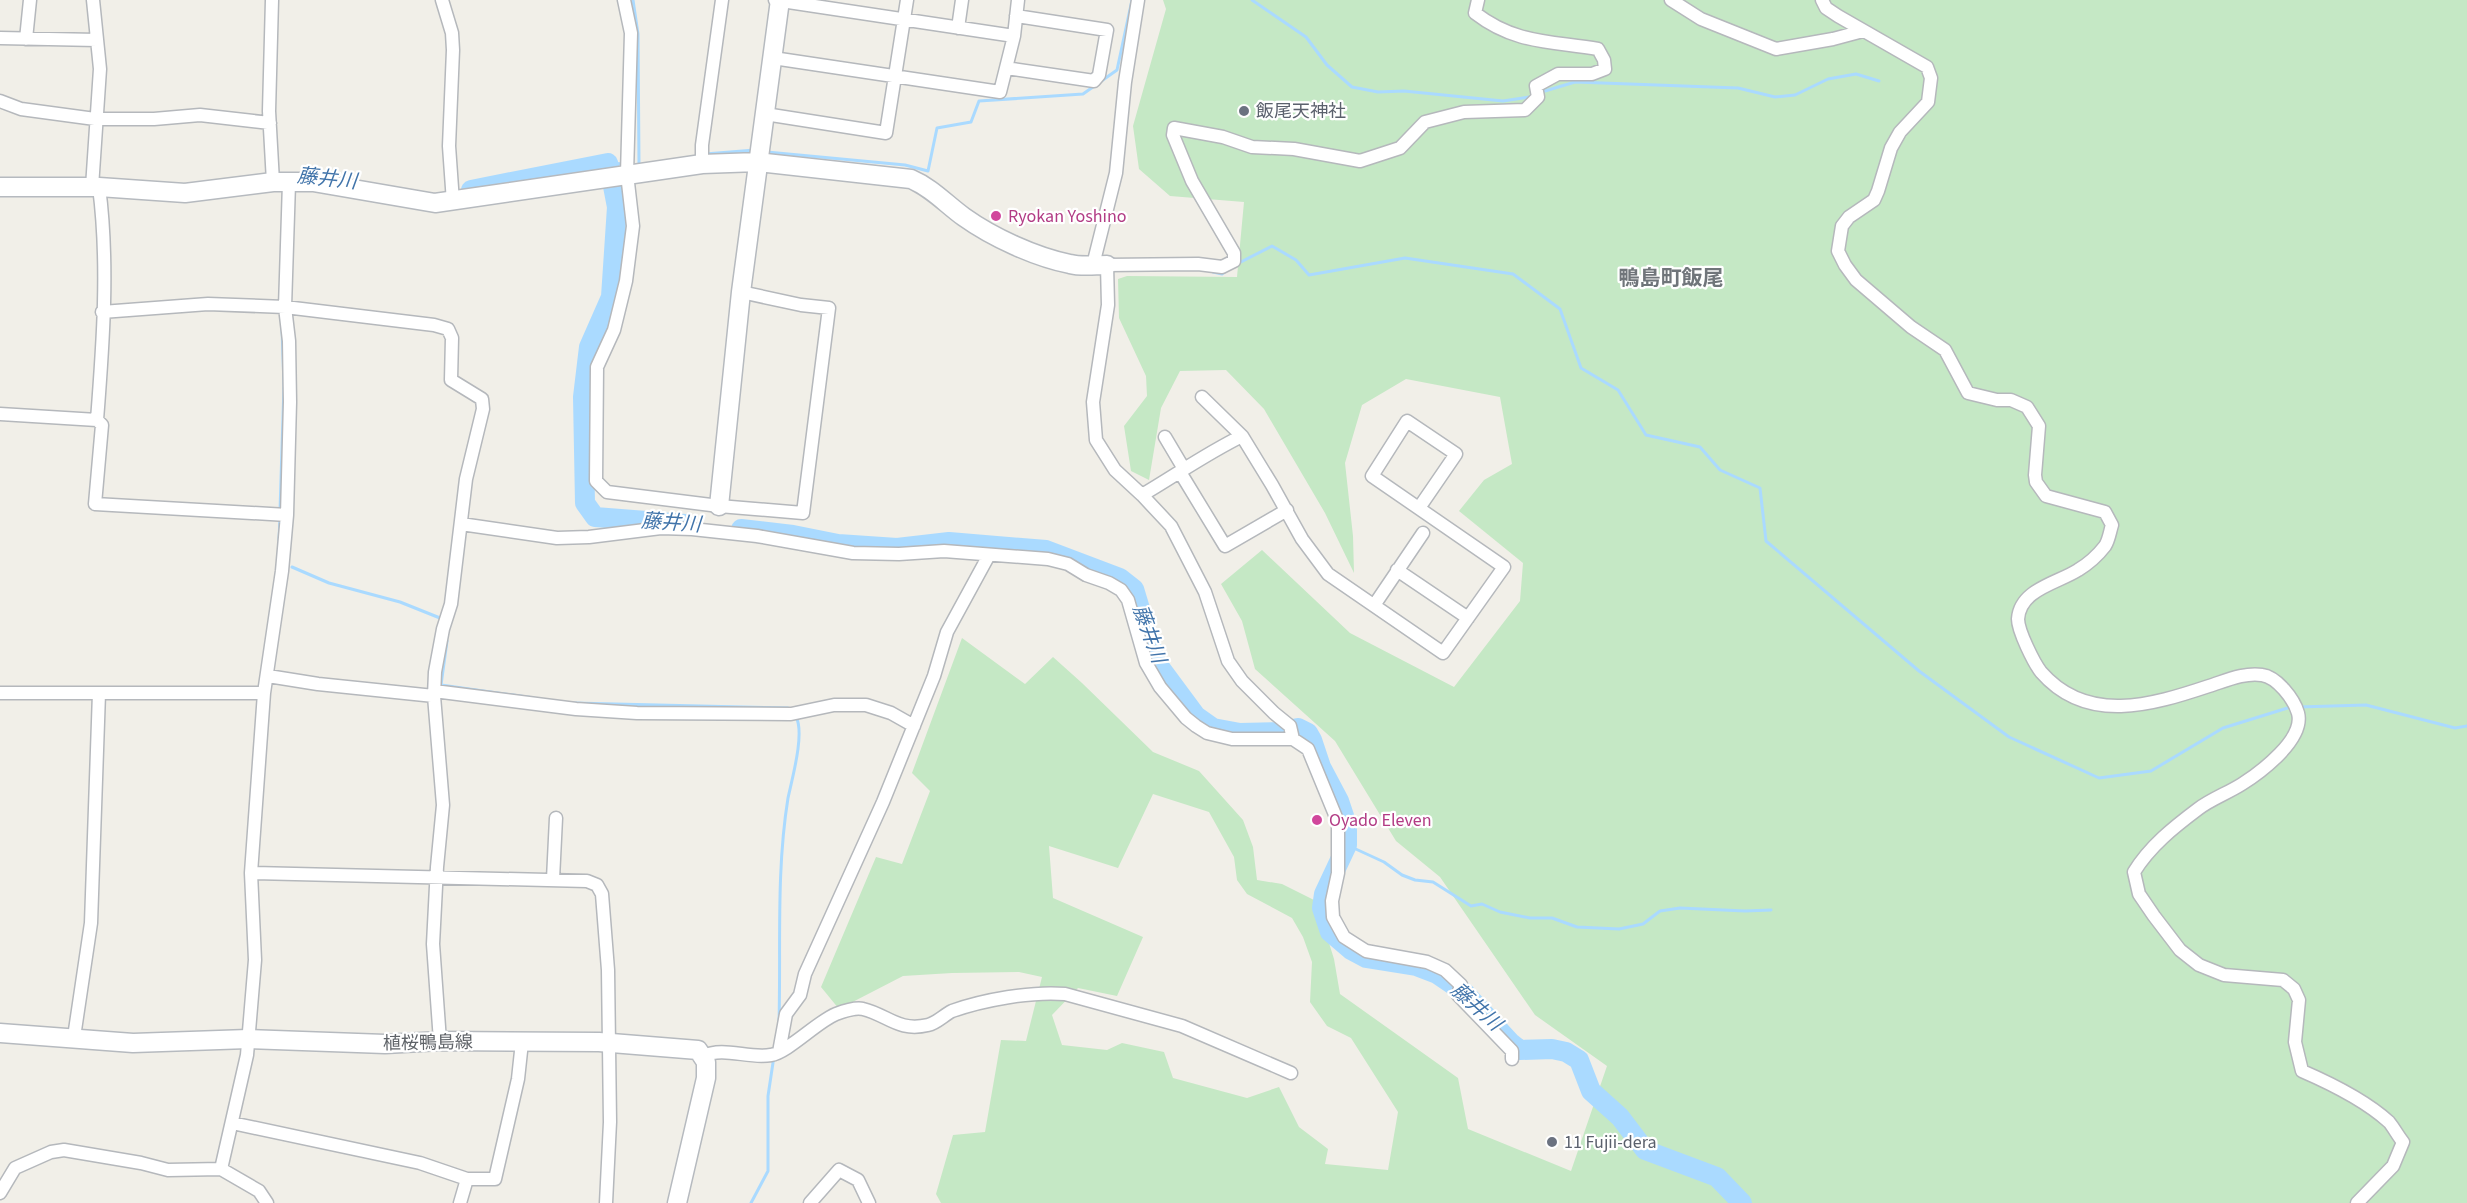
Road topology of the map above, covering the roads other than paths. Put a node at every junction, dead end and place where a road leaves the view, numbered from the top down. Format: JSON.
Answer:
{"nodes":[{"id":1,"x":30,"y":0,"type":"edge"},
{"id":2,"x":93,"y":0,"type":"edge"},
{"id":3,"x":272,"y":0,"type":"edge"},
{"id":4,"x":442,"y":0,"type":"edge"},
{"id":5,"x":624,"y":0,"type":"edge"},
{"id":6,"x":722,"y":0,"type":"edge"},
{"id":7,"x":778,"y":0,"type":"edge"},
{"id":8,"x":907,"y":0,"type":"edge"},
{"id":9,"x":962,"y":0,"type":"edge"},
{"id":10,"x":1018,"y":0,"type":"edge"},
{"id":11,"x":1138,"y":0,"type":"edge"},
{"id":12,"x":1478,"y":0,"type":"edge"},
{"id":13,"x":1671,"y":0,"type":"edge"},
{"id":14,"x":1822,"y":0,"type":"edge"},
{"id":15,"x":850,"y":6,"type":"edge"},
{"id":16,"x":1016,"y":16,"type":"junction"},
{"id":17,"x":904,"y":20,"type":"junction"},
{"id":18,"x":958,"y":28,"type":"junction"},
{"id":19,"x":1863,"y":31,"type":"junction"},
{"id":20,"x":1014,"y":36,"type":"junction"},
{"id":21,"x":0,"y":38,"type":"edge"},
{"id":22,"x":26,"y":39,"type":"junction"},
{"id":23,"x":97,"y":40,"type":"junction"},
{"id":24,"x":773,"y":58,"type":"junction"},
{"id":25,"x":1006,"y":68,"type":"junction"},
{"id":26,"x":896,"y":76,"type":"junction"},
{"id":27,"x":0,"y":101,"type":"edge"},
{"id":28,"x":765,"y":114,"type":"junction"},
{"id":29,"x":95,"y":119,"type":"junction"},
{"id":30,"x":270,"y":123,"type":"junction"},
{"id":31,"x":759,"y":154,"type":"junction"},
{"id":32,"x":702,"y":164,"type":"junction"},
{"id":33,"x":627,"y":174,"type":"junction"},
{"id":34,"x":277,"y":179,"type":"junction"},
{"id":35,"x":94,"y":183,"type":"junction"},
{"id":36,"x":0,"y":187,"type":"edge"},
{"id":37,"x":453,"y":196,"type":"junction"},
{"id":38,"x":1100,"y":265,"type":"junction"},
{"id":39,"x":741,"y":292,"type":"junction"},
{"id":40,"x":283,"y":307,"type":"junction"},
{"id":41,"x":102,"y":312,"type":"junction"},
{"id":42,"x":1202,"y":397,"type":"dead end"},
{"id":43,"x":0,"y":414,"type":"edge"},
{"id":44,"x":97,"y":420,"type":"junction"},
{"id":45,"x":1242,"y":436,"type":"junction"},
{"id":46,"x":1165,"y":437,"type":"dead end"},
{"id":47,"x":1182,"y":471,"type":"junction"},
{"id":48,"x":1142,"y":495,"type":"junction"},
{"id":49,"x":719,"y":506,"type":"junction"},
{"id":50,"x":1419,"y":508,"type":"junction"},
{"id":51,"x":1287,"y":510,"type":"junction"},
{"id":52,"x":283,"y":515,"type":"junction"},
{"id":53,"x":461,"y":524,"type":"junction"},
{"id":54,"x":1423,"y":533,"type":"dead end"},
{"id":55,"x":989,"y":555,"type":"junction"},
{"id":56,"x":1397,"y":570,"type":"junction"},
{"id":57,"x":1377,"y":601,"type":"dead end"},
{"id":58,"x":1468,"y":618,"type":"junction"},
{"id":59,"x":268,"y":676,"type":"junction"},
{"id":60,"x":0,"y":693,"type":"edge"},
{"id":61,"x":99,"y":693,"type":"junction"},
{"id":62,"x":264,"y":693,"type":"junction"},
{"id":63,"x":434,"y":693,"type":"junction"},
{"id":64,"x":914,"y":726,"type":"junction"},
{"id":65,"x":1292,"y":733,"type":"junction"},
{"id":66,"x":556,"y":818,"type":"dead end"},
{"id":67,"x":251,"y":873,"type":"junction"},
{"id":68,"x":436,"y":878,"type":"junction"},
{"id":69,"x":553,"y":879,"type":"junction"},
{"id":70,"x":0,"y":1033,"type":"edge"},
{"id":71,"x":74,"y":1037,"type":"junction"},
{"id":72,"x":248,"y":1039,"type":"junction"},
{"id":73,"x":440,"y":1041,"type":"junction"},
{"id":74,"x":522,"y":1042,"type":"junction"},
{"id":75,"x":608,"y":1042,"type":"junction"},
{"id":76,"x":777,"y":1053,"type":"junction"},
{"id":77,"x":703,"y":1056,"type":"junction"},
{"id":78,"x":1512,"y":1059,"type":"dead end"},
{"id":79,"x":1291,"y":1073,"type":"dead end"},
{"id":80,"x":232,"y":1123,"type":"junction"},
{"id":81,"x":221,"y":1169,"type":"junction"},
{"id":82,"x":467,"y":1179,"type":"junction"},
{"id":83,"x":0,"y":1193,"type":"edge"},
{"id":84,"x":267,"y":1203,"type":"edge"},
{"id":85,"x":460,"y":1203,"type":"edge"},
{"id":86,"x":606,"y":1203,"type":"edge"},
{"id":87,"x":677,"y":1203,"type":"edge"},
{"id":88,"x":810,"y":1203,"type":"edge"},
{"id":89,"x":869,"y":1203,"type":"edge"},
{"id":90,"x":2357,"y":1203,"type":"edge"}],
"edges":[{"from":1,"to":22,"type":"street"},
{"from":2,"to":23,"type":"street"},
{"from":3,"to":30,"type":"street"},
{"from":4,"to":37,"type":"street"},
{"from":5,"to":33,"type":"street"},
{"from":6,"to":32,"type":"street"},
{"from":7,"to":15,"type":"street"},
{"from":7,"to":24,"type":"street"},
{"from":8,"to":17,"type":"street"},
{"from":9,"to":18,"type":"street"},
{"from":10,"to":16,"type":"street"},
{"from":11,"to":38,"type":"street"},
{"from":12,"to":38,"type":"street"},
{"from":13,"to":19,"type":"street"},
{"from":14,"to":19,"type":"street"},
{"from":15,"to":17,"type":"street"},
{"from":16,"to":20,"type":"street"},
{"from":16,"to":25,"type":"street"},
{"from":17,"to":18,"type":"street"},
{"from":17,"to":26,"type":"street"},
{"from":18,"to":20,"type":"street"},
{"from":19,"to":90,"type":"street"},
{"from":20,"to":25,"type":"street"},
{"from":21,"to":22,"type":"street"},
{"from":22,"to":23,"type":"street"},
{"from":23,"to":29,"type":"street"},
{"from":24,"to":26,"type":"street"},
{"from":24,"to":28,"type":"street"},
{"from":25,"to":26,"type":"street"},
{"from":26,"to":28,"type":"street"},
{"from":27,"to":29,"type":"street"},
{"from":28,"to":31,"type":"street"},
{"from":29,"to":30,"type":"street"},
{"from":29,"to":35,"type":"street"},
{"from":30,"to":34,"type":"street"},
{"from":31,"to":32,"type":"street"},
{"from":31,"to":38,"type":"street"},
{"from":31,"to":39,"type":"street"},
{"from":32,"to":33,"type":"street"},
{"from":33,"to":37,"type":"street"},
{"from":33,"to":49,"type":"street"},
{"from":34,"to":35,"type":"street"},
{"from":34,"to":37,"type":"street"},
{"from":34,"to":40,"type":"street"},
{"from":35,"to":36,"type":"street"},
{"from":35,"to":41,"type":"street"},
{"from":38,"to":48,"type":"street"},
{"from":39,"to":49,"type":"street"},
{"from":39,"to":49,"type":"street"},
{"from":40,"to":41,"type":"street"},
{"from":40,"to":52,"type":"street"},
{"from":40,"to":53,"type":"street"},
{"from":41,"to":44,"type":"street"},
{"from":42,"to":45,"type":"street"},
{"from":43,"to":44,"type":"street"},
{"from":44,"to":52,"type":"street"},
{"from":45,"to":47,"type":"street"},
{"from":45,"to":51,"type":"street"},
{"from":46,"to":47,"type":"street"},
{"from":47,"to":48,"type":"street"},
{"from":47,"to":51,"type":"street"},
{"from":48,"to":65,"type":"street"},
{"from":50,"to":50,"type":"street"},
{"from":50,"to":58,"type":"street"},
{"from":51,"to":58,"type":"street"},
{"from":52,"to":59,"type":"street"},
{"from":53,"to":55,"type":"street"},
{"from":53,"to":63,"type":"street"},
{"from":54,"to":56,"type":"street"},
{"from":55,"to":64,"type":"street"},
{"from":55,"to":65,"type":"street"},
{"from":56,"to":57,"type":"street"},
{"from":56,"to":58,"type":"street"},
{"from":59,"to":62,"type":"street"},
{"from":59,"to":63,"type":"street"},
{"from":60,"to":61,"type":"street"},
{"from":61,"to":62,"type":"street"},
{"from":61,"to":71,"type":"street"},
{"from":62,"to":67,"type":"street"},
{"from":63,"to":64,"type":"street"},
{"from":63,"to":68,"type":"street"},
{"from":64,"to":76,"type":"street"},
{"from":65,"to":78,"type":"street"},
{"from":66,"to":69,"type":"street"},
{"from":67,"to":68,"type":"street"},
{"from":67,"to":72,"type":"street"},
{"from":68,"to":69,"type":"street"},
{"from":68,"to":73,"type":"street"},
{"from":69,"to":75,"type":"street"},
{"from":70,"to":71,"type":"street","name":"植桜鴨島線"},
{"from":71,"to":72,"type":"street","name":"植桜鴨島線"},
{"from":72,"to":73,"type":"street","name":"植桜鴨島線"},
{"from":72,"to":80,"type":"street"},
{"from":73,"to":74,"type":"street","name":"植桜鴨島線"},
{"from":74,"to":75,"type":"street","name":"植桜鴨島線"},
{"from":74,"to":82,"type":"street"},
{"from":75,"to":77,"type":"street","name":"植桜鴨島線"},
{"from":75,"to":86,"type":"street"},
{"from":76,"to":77,"type":"street"},
{"from":76,"to":79,"type":"street"},
{"from":77,"to":87,"type":"street"},
{"from":80,"to":81,"type":"street"},
{"from":80,"to":82,"type":"street"},
{"from":81,"to":83,"type":"street"},
{"from":81,"to":84,"type":"street"},
{"from":82,"to":85,"type":"street"},
{"from":88,"to":89,"type":"street"}]}
